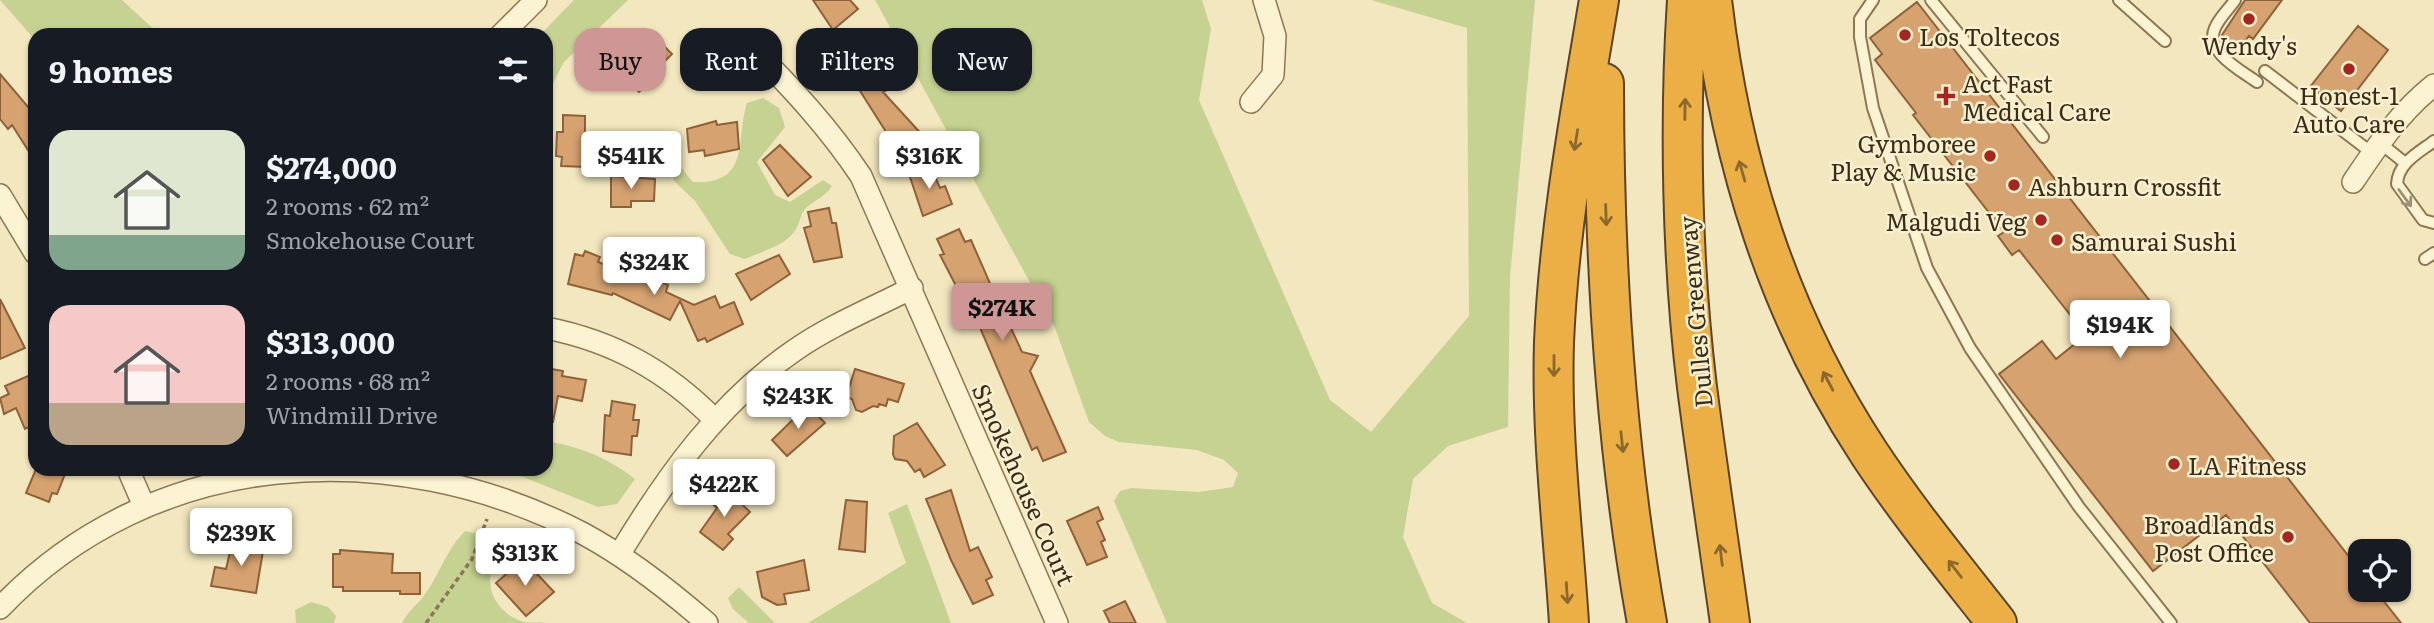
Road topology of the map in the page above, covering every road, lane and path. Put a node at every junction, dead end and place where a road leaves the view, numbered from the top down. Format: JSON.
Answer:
{"nodes":[{"id":1,"x":536,"y":0,"type":"edge"},
{"id":2,"x":1264,"y":0,"type":"edge"},
{"id":3,"x":1599,"y":0,"type":"edge"},
{"id":4,"x":1606,"y":0,"type":"edge"},
{"id":5,"x":1687,"y":0,"type":"edge"},
{"id":6,"x":1712,"y":0,"type":"edge"},
{"id":7,"x":1873,"y":0,"type":"edge"},
{"id":8,"x":1931,"y":0,"type":"edge"},
{"id":9,"x":2119,"y":0,"type":"edge"},
{"id":10,"x":2235,"y":0,"type":"edge"},
{"id":11,"x":508,"y":28,"type":"edge"},
{"id":12,"x":2165,"y":41,"type":"dead end"},
{"id":13,"x":2265,"y":71,"type":"dead end"},
{"id":14,"x":782,"y":78,"type":"edge"},
{"id":15,"x":2257,"y":82,"type":"dead end"},
{"id":16,"x":2434,"y":85,"type":"edge"},
{"id":17,"x":1251,"y":102,"type":"dead end"},
{"id":18,"x":2043,"y":136,"type":"dead end"},
{"id":19,"x":2434,"y":141,"type":"edge"},
{"id":20,"x":2376,"y":147,"type":"junction"},
{"id":21,"x":2405,"y":163,"type":"junction"},
{"id":22,"x":2353,"y":183,"type":"dead end"},
{"id":23,"x":0,"y":195,"type":"edge"},
{"id":24,"x":2434,"y":223,"type":"edge"},
{"id":25,"x":28,"y":241,"type":"edge"},
{"id":26,"x":912,"y":288,"type":"junction"},
{"id":27,"x":553,"y":330,"type":"edge"},
{"id":28,"x":715,"y":420,"type":"junction"},
{"id":29,"x":131,"y":476,"type":"edge"},
{"id":30,"x":245,"y":476,"type":"edge"},
{"id":31,"x":395,"y":476,"type":"edge"},
{"id":32,"x":144,"y":506,"type":"junction"},
{"id":33,"x":487,"y":519,"type":"dead end"},
{"id":34,"x":619,"y":555,"type":"junction"},
{"id":35,"x":0,"y":608,"type":"edge"},
{"id":36,"x":426,"y":623,"type":"edge"},
{"id":37,"x":707,"y":623,"type":"edge"},
{"id":38,"x":1057,"y":623,"type":"edge"},
{"id":39,"x":1569,"y":623,"type":"edge"},
{"id":40,"x":1647,"y":623,"type":"edge"},
{"id":41,"x":1730,"y":623,"type":"edge"},
{"id":42,"x":1997,"y":623,"type":"edge"},
{"id":43,"x":2171,"y":623,"type":"edge"}],
"edges":[{"from":1,"to":11,"type":"street"},
{"from":2,"to":17,"type":"street"},
{"from":3,"to":39,"type":"highway","one_way":true},
{"from":4,"to":40,"type":"highway","one_way":true},
{"from":41,"to":5,"type":"highway","name":"Dulles Greenway","one_way":true},
{"from":42,"to":6,"type":"highway","one_way":true},
{"from":7,"to":43,"type":"lane"},
{"from":8,"to":18,"type":"lane"},
{"from":9,"to":12,"type":"lane"},
{"from":10,"to":15,"type":"lane"},
{"from":13,"to":20,"type":"lane"},
{"from":14,"to":26,"type":"street","name":"Smokehouse Court"},
{"from":16,"to":20,"type":"street"},
{"from":19,"to":21,"type":"lane"},
{"from":20,"to":21,"type":"lane"},
{"from":20,"to":22,"type":"street"},
{"from":21,"to":24,"type":"lane","one_way":true},
{"from":23,"to":25,"type":"street"},
{"from":26,"to":28,"type":"street"},
{"from":26,"to":38,"type":"street","name":"Smokehouse Court"},
{"from":27,"to":28,"type":"street"},
{"from":28,"to":34,"type":"street"},
{"from":29,"to":32,"type":"street"},
{"from":30,"to":32,"type":"street"},
{"from":31,"to":34,"type":"street"},
{"from":32,"to":35,"type":"street"},
{"from":33,"to":36,"type":"path"},
{"from":34,"to":37,"type":"street"}]}
